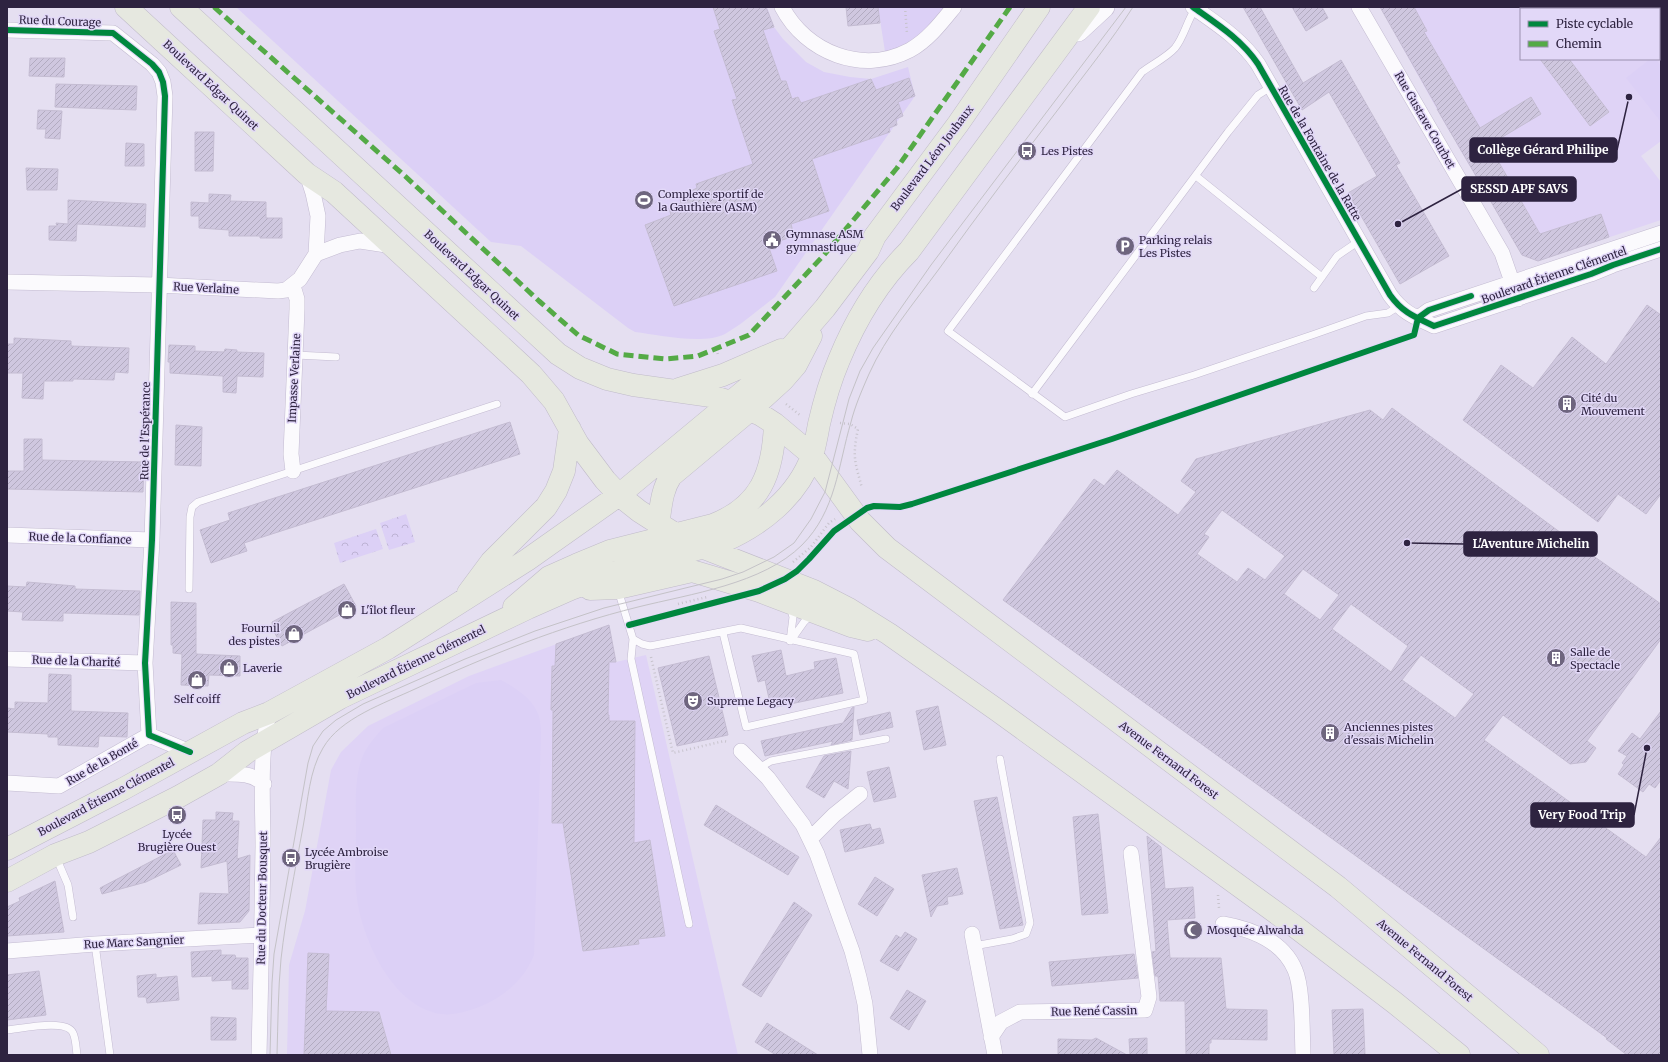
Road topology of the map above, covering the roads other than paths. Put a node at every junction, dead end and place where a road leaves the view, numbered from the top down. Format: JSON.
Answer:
{"nodes":[{"id":1,"x":126,"y":7,"type":"edge"},
{"id":2,"x":181,"y":7,"type":"edge"},
{"id":3,"x":782,"y":7,"type":"edge"},
{"id":4,"x":954,"y":7,"type":"edge"},
{"id":5,"x":1039,"y":7,"type":"edge"},
{"id":6,"x":1089,"y":7,"type":"edge"},
{"id":7,"x":1104,"y":7,"type":"edge"},
{"id":8,"x":1359,"y":7,"type":"edge"},
{"id":9,"x":1194,"y":8,"type":"edge"},
{"id":10,"x":7,"y":30,"type":"edge"},
{"id":11,"x":1061,"y":46,"type":"junction"},
{"id":12,"x":164,"y":82,"type":"joint"},
{"id":13,"x":1271,"y":87,"type":"junction"},
{"id":14,"x":307,"y":174,"type":"junction"},
{"id":15,"x":1196,"y":176,"type":"junction"},
{"id":16,"x":1661,"y":233,"type":"edge"},
{"id":17,"x":1359,"y":241,"type":"junction"},
{"id":18,"x":394,"y":246,"type":"junction"},
{"id":19,"x":1661,"y":249,"type":"edge"},
{"id":20,"x":316,"y":254,"type":"junction"},
{"id":21,"x":1322,"y":277,"type":"junction"},
{"id":22,"x":7,"y":282,"type":"edge"},
{"id":23,"x":1513,"y":283,"type":"junction"},
{"id":24,"x":158,"y":285,"type":"junction"},
{"id":25,"x":293,"y":286,"type":"junction"},
{"id":26,"x":1314,"y":288,"type":"dead end"},
{"id":27,"x":1518,"y":299,"type":"junction"},
{"id":28,"x":1399,"y":306,"type":"junction"},
{"id":29,"x":825,"y":308,"type":"junction"},
{"id":30,"x":1418,"y":318,"type":"junction"},
{"id":31,"x":793,"y":345,"type":"junction"},
{"id":32,"x":296,"y":355,"type":"junction"},
{"id":33,"x":336,"y":357,"type":"dead end"},
{"id":34,"x":674,"y":390,"type":"junction"},
{"id":35,"x":1032,"y":394,"type":"junction"},
{"id":36,"x":497,"y":404,"type":"dead end"},
{"id":37,"x":740,"y":406,"type":"junction"},
{"id":38,"x":775,"y":424,"type":"junction"},
{"id":39,"x":570,"y":429,"type":"junction"},
{"id":40,"x":812,"y":455,"type":"junction"},
{"id":41,"x":293,"y":471,"type":"junction"},
{"id":42,"x":619,"y":495,"type":"junction"},
{"id":43,"x":666,"y":529,"type":"junction"},
{"id":44,"x":7,"y":535,"type":"edge"},
{"id":45,"x":152,"y":540,"type":"junction"},
{"id":46,"x":704,"y":548,"type":"junction"},
{"id":47,"x":618,"y":588,"type":"junction"},
{"id":48,"x":189,"y":589,"type":"dead end"},
{"id":49,"x":571,"y":589,"type":"junction"},
{"id":50,"x":460,"y":603,"type":"junction"},
{"id":51,"x":789,"y":603,"type":"junction"},
{"id":52,"x":814,"y":612,"type":"junction"},
{"id":53,"x":494,"y":625,"type":"junction"},
{"id":54,"x":723,"y":633,"type":"junction"},
{"id":55,"x":889,"y":634,"type":"junction"},
{"id":56,"x":632,"y":639,"type":"junction"},
{"id":57,"x":790,"y":641,"type":"junction"},
{"id":58,"x":7,"y":659,"type":"edge"},
{"id":59,"x":145,"y":663,"type":"junction"},
{"id":60,"x":269,"y":713,"type":"junction"},
{"id":61,"x":148,"y":735,"type":"junction"},
{"id":62,"x":886,"y":739,"type":"dead end"},
{"id":63,"x":265,"y":741,"type":"junction"},
{"id":64,"x":740,"y":751,"type":"road end"},
{"id":65,"x":190,"y":752,"type":"junction"},
{"id":66,"x":1000,"y":759,"type":"dead end"},
{"id":67,"x":759,"y":768,"type":"junction"},
{"id":68,"x":219,"y":774,"type":"junction"},
{"id":69,"x":7,"y":783,"type":"edge"},
{"id":70,"x":264,"y":784,"type":"junction"},
{"id":71,"x":860,"y":794,"type":"dead end"},
{"id":72,"x":810,"y":839,"type":"junction"},
{"id":73,"x":7,"y":848,"type":"edge"},
{"id":74,"x":1131,"y":853,"type":"dead end"},
{"id":75,"x":55,"y":855,"type":"junction"},
{"id":76,"x":7,"y":880,"type":"edge"},
{"id":77,"x":73,"y":917,"type":"dead end"},
{"id":78,"x":689,"y":924,"type":"dead end"},
{"id":79,"x":1223,"y":924,"type":"road end"},
{"id":80,"x":262,"y":935,"type":"junction"},
{"id":81,"x":973,"y":940,"type":"joint"},
{"id":82,"x":95,"y":944,"type":"junction"},
{"id":83,"x":7,"y":951,"type":"edge"},
{"id":84,"x":7,"y":1030,"type":"edge"},
{"id":85,"x":991,"y":1037,"type":"junction"},
{"id":86,"x":77,"y":1055,"type":"edge"},
{"id":87,"x":110,"y":1055,"type":"edge"},
{"id":88,"x":259,"y":1055,"type":"edge"},
{"id":89,"x":870,"y":1055,"type":"edge"},
{"id":90,"x":995,"y":1055,"type":"edge"},
{"id":91,"x":1303,"y":1055,"type":"edge"},
{"id":92,"x":1459,"y":1055,"type":"edge"},
{"id":93,"x":1538,"y":1055,"type":"edge"}],
"edges":[{"from":1,"to":14,"type":"main road","name":"Boulevard Edgar Quinet"},
{"from":2,"to":34,"type":"main road","name":"Boulevard Edgar Quinet"},
{"from":3,"to":4,"type":"street"},
{"from":5,"to":29,"type":"main road","name":"Boulevard Léon Jouhaux"},
{"from":6,"to":11,"type":"main road"},
{"from":7,"to":11,"type":"street"},
{"from":8,"to":23,"type":"street","name":"Rue Gustave Courbet"},
{"from":9,"to":13,"type":"street","name":"Rue de la Fontaine de la Ratte"},
{"from":9,"to":35,"type":"lane"},
{"from":10,"to":12,"type":"street","name":"Rue du Courage"},
{"from":11,"to":40,"type":"main road","name":"Boulevard Étienne Clémentel"},
{"from":12,"to":24,"type":"street","name":"Rue de l'Espérance"},
{"from":13,"to":15,"type":"lane"},
{"from":13,"to":17,"type":"street","name":"Rue de la Fontaine de la Ratte"},
{"from":14,"to":18,"type":"main road","name":"Boulevard Edgar Quinet"},
{"from":14,"to":20,"type":"street"},
{"from":15,"to":21,"type":"lane"},
{"from":15,"to":35,"type":"lane"},
{"from":16,"to":23,"type":"street","name":"Boulevard Étienne Clémentel"},
{"from":17,"to":21,"type":"lane"},
{"from":17,"to":28,"type":"street","name":"Rue de la Fontaine de la Ratte"},
{"from":18,"to":20,"type":"street"},
{"from":18,"to":39,"type":"main road","name":"Boulevard Edgar Quinet"},
{"from":19,"to":27,"type":"street","name":"Boulevard Étienne Clémentel"},
{"from":20,"to":25,"type":"street"},
{"from":21,"to":26,"type":"lane"},
{"from":22,"to":24,"type":"street","name":"Rue Verlaine"},
{"from":23,"to":27,"type":"street","name":"Rue Gustave Courbet"},
{"from":23,"to":30,"type":"street","name":"Boulevard Étienne Clémentel"},
{"from":24,"to":25,"type":"street","name":"Rue Verlaine"},
{"from":24,"to":45,"type":"street","name":"Rue de l'Espérance"},
{"from":25,"to":32,"type":"street","name":"Impasse Verlaine"},
{"from":27,"to":30,"type":"street","name":"Boulevard Étienne Clémentel"},
{"from":28,"to":30,"type":"street","name":"Rue de la Fontaine de la Ratte"},
{"from":28,"to":35,"type":"lane"},
{"from":29,"to":31,"type":"main road"},
{"from":29,"to":37,"type":"main road"},
{"from":31,"to":34,"type":"main road"},
{"from":31,"to":37,"type":"main road"},
{"from":32,"to":33,"type":"lane"},
{"from":32,"to":41,"type":"street","name":"Impasse Verlaine"},
{"from":34,"to":37,"type":"main road","name":"Boulevard Edgar Quinet"},
{"from":36,"to":41,"type":"lane"},
{"from":37,"to":38,"type":"main road","name":"Boulevard Edgar Quinet"},
{"from":37,"to":42,"type":"main road","name":"Boulevard Étienne Clémentel"},
{"from":37,"to":43,"type":"main road"},
{"from":38,"to":40,"type":"main road","name":"Boulevard Edgar Quinet"},
{"from":38,"to":43,"type":"main road"},
{"from":39,"to":42,"type":"main road","name":"Boulevard Edgar Quinet"},
{"from":39,"to":50,"type":"main road"},
{"from":40,"to":46,"type":"main road","name":"Boulevard Étienne Clémentel"},
{"from":40,"to":93,"type":"main road","name":"Avenue Fernand Forest"},
{"from":41,"to":48,"type":"lane"},
{"from":42,"to":43,"type":"main road","name":"Boulevard Edgar Quinet"},
{"from":42,"to":50,"type":"main road","name":"Boulevard Étienne Clémentel"},
{"from":43,"to":46,"type":"main road","name":"Boulevard Edgar Quinet"},
{"from":43,"to":53,"type":"main road"},
{"from":44,"to":45,"type":"street","name":"Rue de la Confiance"},
{"from":45,"to":59,"type":"street","name":"Rue de l'Espérance"},
{"from":46,"to":49,"type":"main road","name":"Boulevard Étienne Clémentel"},
{"from":46,"to":55,"type":"main road","name":"Boulevard Edgar Quinet"},
{"from":47,"to":49,"type":"main road"},
{"from":47,"to":51,"type":"main road"},
{"from":47,"to":56,"type":"lane"},
{"from":49,"to":53,"type":"main road","name":"Boulevard Étienne Clémentel"},
{"from":50,"to":60,"type":"main road","name":"Boulevard Étienne Clémentel"},
{"from":51,"to":52,"type":"main road"},
{"from":51,"to":57,"type":"lane"},
{"from":52,"to":55,"type":"main road"},
{"from":52,"to":57,"type":"lane"},
{"from":53,"to":63,"type":"main road","name":"Boulevard Étienne Clémentel"},
{"from":54,"to":56,"type":"lane"},
{"from":54,"to":57,"type":"lane"},
{"from":54,"to":57,"type":"lane"},
{"from":55,"to":92,"type":"main road"},
{"from":56,"to":78,"type":"lane"},
{"from":58,"to":59,"type":"street","name":"Rue de la Charité"},
{"from":59,"to":61,"type":"street","name":"Rue de l'Espérance"},
{"from":60,"to":63,"type":"street"},
{"from":60,"to":65,"type":"main road","name":"Boulevard Étienne Clémentel"},
{"from":61,"to":65,"type":"street"},
{"from":61,"to":69,"type":"street","name":"Rue de la Bonté"},
{"from":62,"to":67,"type":"lane"},
{"from":63,"to":68,"type":"main road","name":"Boulevard Étienne Clémentel"},
{"from":63,"to":70,"type":"street","name":"Rue du Docteur Bousquet"},
{"from":64,"to":67,"type":"street"},
{"from":65,"to":73,"type":"main road","name":"Boulevard Étienne Clémentel"},
{"from":66,"to":81,"type":"lane"},
{"from":67,"to":72,"type":"street"},
{"from":68,"to":70,"type":"street"},
{"from":68,"to":75,"type":"main road","name":"Boulevard Étienne Clémentel"},
{"from":70,"to":80,"type":"street","name":"Rue du Docteur Bousquet"},
{"from":71,"to":72,"type":"street"},
{"from":72,"to":89,"type":"street"},
{"from":74,"to":85,"type":"street","name":"Rue René Cassin"},
{"from":75,"to":76,"type":"main road","name":"Boulevard Étienne Clémentel"},
{"from":75,"to":77,"type":"lane"},
{"from":79,"to":91,"type":"street"},
{"from":80,"to":82,"type":"street","name":"Rue Marc Sangnier"},
{"from":80,"to":88,"type":"street","name":"Rue du Docteur Bousquet"},
{"from":81,"to":85,"type":"street"},
{"from":82,"to":83,"type":"street","name":"Rue Marc Sangnier"},
{"from":82,"to":87,"type":"lane"},
{"from":84,"to":86,"type":"lane"},
{"from":85,"to":90,"type":"street"}]}
